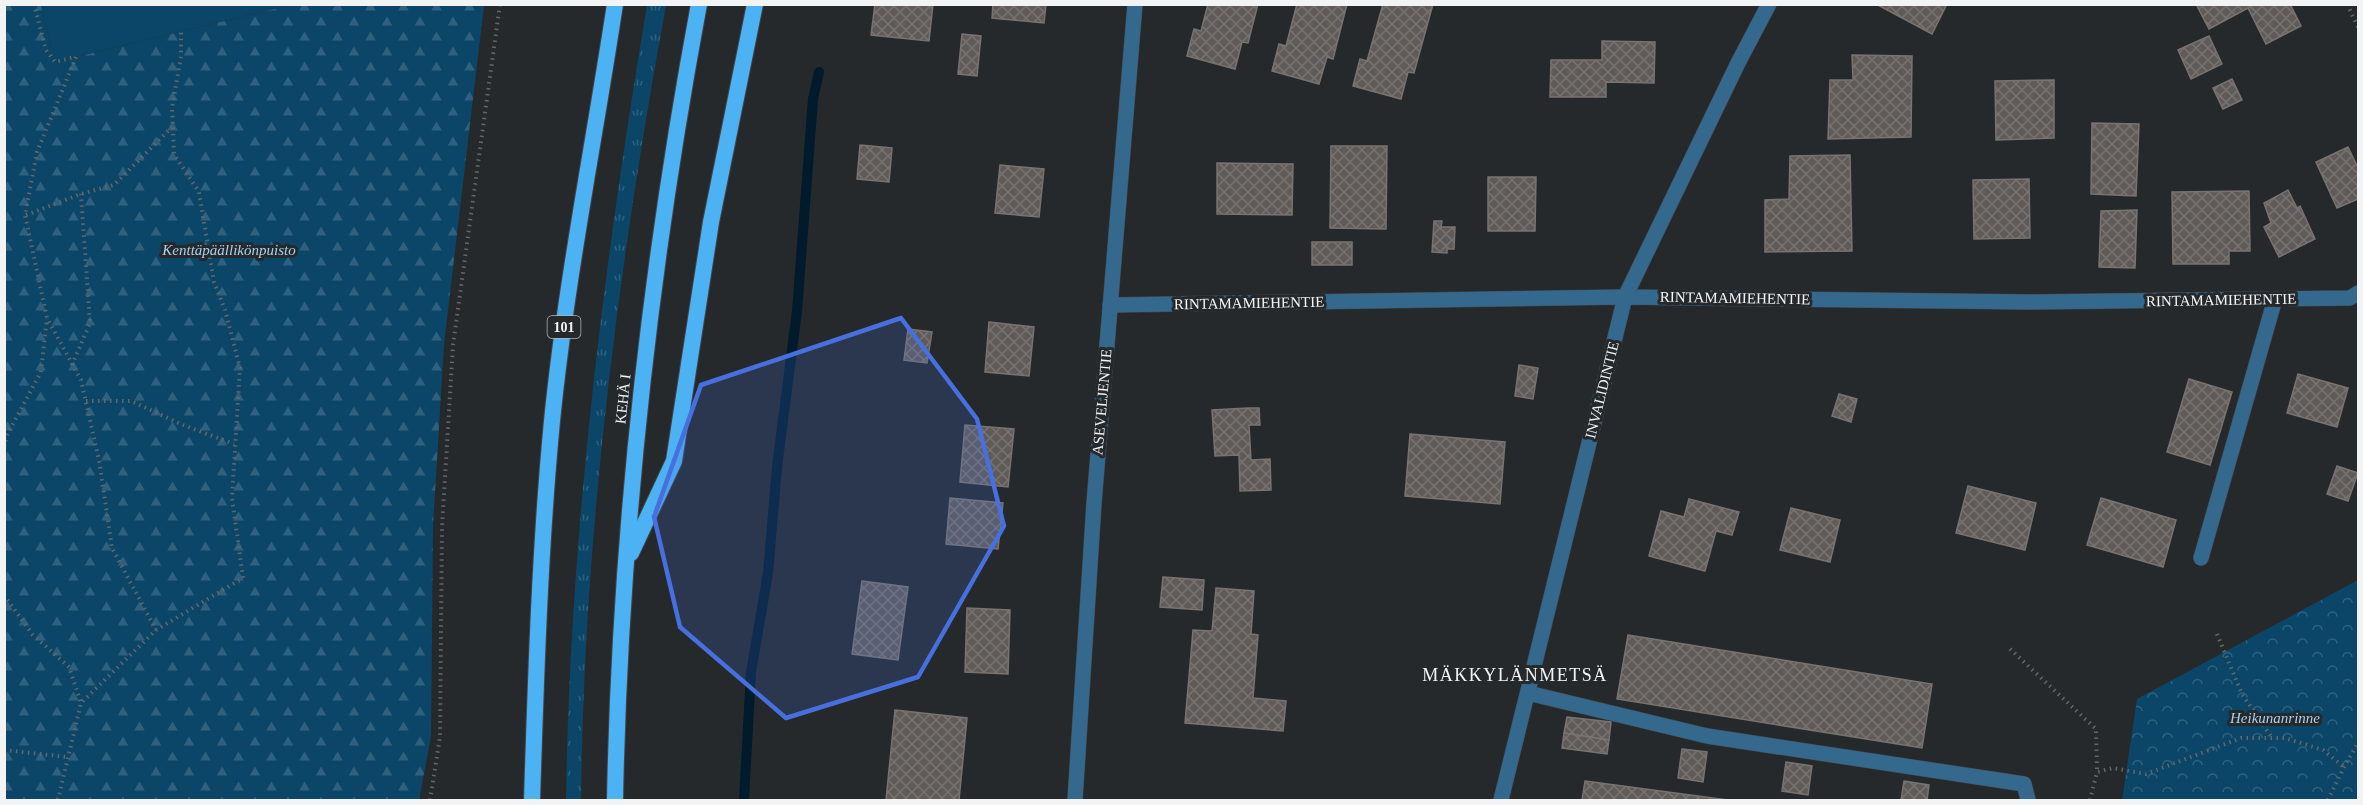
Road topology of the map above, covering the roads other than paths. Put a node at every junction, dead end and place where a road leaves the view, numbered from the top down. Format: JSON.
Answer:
{"nodes":[{"id":1,"x":615,"y":4,"type":"edge"},
{"id":2,"x":699,"y":4,"type":"edge"},
{"id":3,"x":755,"y":4,"type":"edge"},
{"id":4,"x":1135,"y":4,"type":"edge"},
{"id":5,"x":1769,"y":4,"type":"edge"},
{"id":6,"x":2358,"y":293,"type":"edge"},
{"id":7,"x":1625,"y":297,"type":"junction"},
{"id":8,"x":2275,"y":299,"type":"junction"},
{"id":9,"x":1110,"y":305,"type":"junction"},
{"id":10,"x":2201,"y":558,"type":"dead end"},
{"id":11,"x":624,"y":568,"type":"junction"},
{"id":12,"x":1528,"y":693,"type":"junction"},
{"id":13,"x":532,"y":801,"type":"edge"},
{"id":14,"x":615,"y":801,"type":"edge"},
{"id":15,"x":1076,"y":801,"type":"edge"},
{"id":16,"x":1501,"y":801,"type":"edge"},
{"id":17,"x":2028,"y":801,"type":"edge"}],
"edges":[{"from":1,"to":13,"type":"highway","number":"101"},
{"from":2,"to":11,"type":"highway","name":"KEHÄ I"},
{"from":3,"to":11,"type":"highway"},
{"from":4,"to":9,"type":"street","name":"ASEVELJENTIE"},
{"from":5,"to":7,"type":"street","name":"INVALIDINTIE"},
{"from":6,"to":8,"type":"street","name":"RINTAMAMIEHENTIE"},
{"from":7,"to":8,"type":"street","name":"RINTAMAMIEHENTIE"},
{"from":7,"to":9,"type":"street","name":"RINTAMAMIEHENTIE"},
{"from":7,"to":12,"type":"street","name":"INVALIDINTIE"},
{"from":8,"to":10,"type":"street"},
{"from":9,"to":15,"type":"street","name":"ASEVELJENTIE"},
{"from":11,"to":14,"type":"highway","name":"KEHÄ I"},
{"from":12,"to":16,"type":"street","name":"INVALIDINTIE"},
{"from":12,"to":17,"type":"street"}]}
